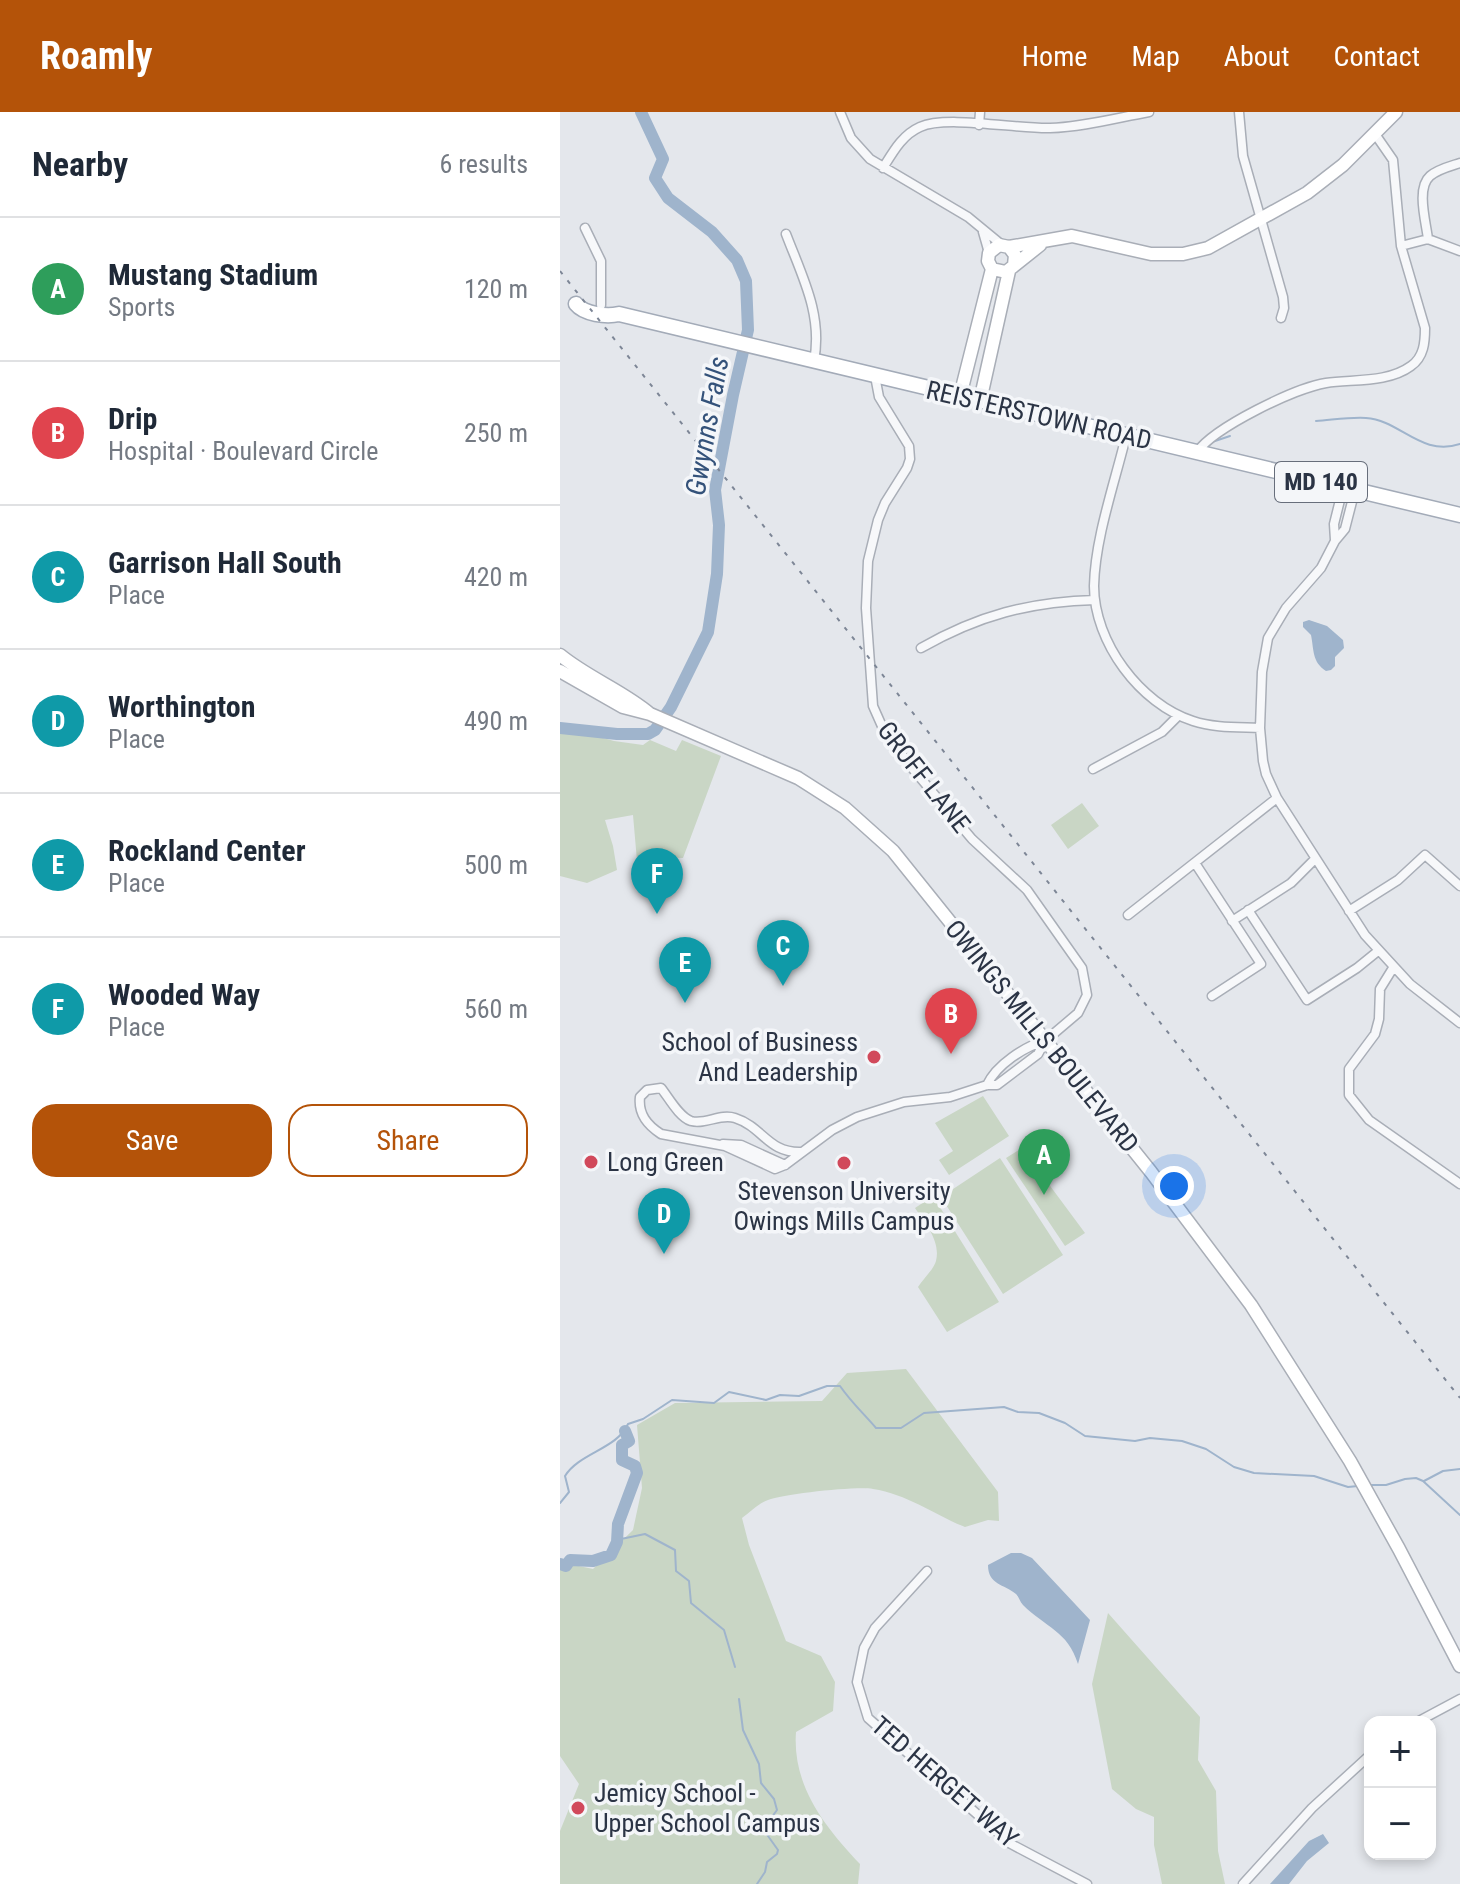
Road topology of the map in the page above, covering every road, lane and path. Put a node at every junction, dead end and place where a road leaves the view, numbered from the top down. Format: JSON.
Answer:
{"nodes":[{"id":1,"x":840,"y":112,"type":"edge"},
{"id":2,"x":980,"y":112,"type":"edge"},
{"id":3,"x":1149,"y":112,"type":"edge"},
{"id":4,"x":1239,"y":112,"type":"edge"},
{"id":5,"x":1396,"y":112,"type":"edge"},
{"id":6,"x":979,"y":125,"type":"junction"},
{"id":7,"x":1375,"y":134,"type":"junction"},
{"id":8,"x":1460,"y":163,"type":"edge"},
{"id":9,"x":883,"y":168,"type":"junction"},
{"id":10,"x":1261,"y":220,"type":"junction"},
{"id":11,"x":585,"y":228,"type":"dead end"},
{"id":12,"x":983,"y":232,"type":"junction"},
{"id":13,"x":786,"y":234,"type":"dead end"},
{"id":14,"x":1428,"y":239,"type":"junction"},
{"id":15,"x":1045,"y":241,"type":"junction"},
{"id":16,"x":1006,"y":246,"type":"junction"},
{"id":17,"x":1401,"y":246,"type":"junction"},
{"id":18,"x":1460,"y":251,"type":"edge"},
{"id":19,"x":989,"y":253,"type":"junction"},
{"id":20,"x":1012,"y":268,"type":"junction"},
{"id":21,"x":992,"y":269,"type":"junction"},
{"id":22,"x":560,"y":300,"type":"edge"},
{"id":23,"x":576,"y":304,"type":"junction"},
{"id":24,"x":601,"y":305,"type":"junction"},
{"id":25,"x":619,"y":314,"type":"junction"},
{"id":26,"x":1281,"y":318,"type":"dead end"},
{"id":27,"x":814,"y":361,"type":"junction"},
{"id":28,"x":875,"y":376,"type":"junction"},
{"id":29,"x":960,"y":396,"type":"junction"},
{"id":30,"x":980,"y":401,"type":"junction"},
{"id":31,"x":1126,"y":436,"type":"junction"},
{"id":32,"x":1197,"y":452,"type":"junction"},
{"id":33,"x":1349,"y":489,"type":"junction"},
{"id":34,"x":1460,"y":515,"type":"edge"},
{"id":35,"x":1095,"y":600,"type":"junction"},
{"id":36,"x":921,"y":648,"type":"dead end"},
{"id":37,"x":560,"y":655,"type":"edge"},
{"id":38,"x":560,"y":671,"type":"edge"},
{"id":39,"x":650,"y":714,"type":"junction"},
{"id":40,"x":1178,"y":716,"type":"junction"},
{"id":41,"x":1260,"y":728,"type":"junction"},
{"id":42,"x":1093,"y":769,"type":"dead end"},
{"id":43,"x":1277,"y":798,"type":"junction"},
{"id":44,"x":1315,"y":859,"type":"junction"},
{"id":45,"x":1195,"y":863,"type":"junction"},
{"id":46,"x":1460,"y":886,"type":"edge"},
{"id":47,"x":1248,"y":910,"type":"junction"},
{"id":48,"x":1349,"y":911,"type":"junction"},
{"id":49,"x":1128,"y":915,"type":"dead end"},
{"id":50,"x":1232,"y":921,"type":"junction"},
{"id":51,"x":1378,"y":951,"type":"junction"},
{"id":52,"x":1393,"y":968,"type":"junction"},
{"id":53,"x":1212,"y":996,"type":"dead end"},
{"id":54,"x":1460,"y":1023,"type":"edge"},
{"id":55,"x":1045,"y":1041,"type":"junction"},
{"id":56,"x":1004,"y":1066,"type":"junction"},
{"id":57,"x":1011,"y":1075,"type":"junction"},
{"id":58,"x":987,"y":1085,"type":"junction"},
{"id":59,"x":801,"y":1152,"type":"junction"},
{"id":60,"x":1460,"y":1184,"type":"edge"},
{"id":61,"x":927,"y":1571,"type":"dead end"},
{"id":62,"x":1460,"y":1666,"type":"edge"},
{"id":63,"x":1460,"y":1699,"type":"edge"},
{"id":64,"x":1428,"y":1716,"type":"edge"},
{"id":65,"x":1364,"y":1760,"type":"edge"},
{"id":66,"x":1087,"y":1884,"type":"edge"},
{"id":67,"x":1243,"y":1884,"type":"edge"}],
"edges":[{"from":1,"to":9,"type":"street"},
{"from":2,"to":6,"type":"street"},
{"from":3,"to":6,"type":"street"},
{"from":4,"to":10,"type":"street"},
{"from":5,"to":7,"type":"main road"},
{"from":6,"to":9,"type":"street"},
{"from":7,"to":10,"type":"main road"},
{"from":7,"to":17,"type":"street"},
{"from":8,"to":14,"type":"street"},
{"from":9,"to":12,"type":"street"},
{"from":10,"to":15,"type":"main road"},
{"from":10,"to":26,"type":"street"},
{"from":11,"to":24,"type":"street"},
{"from":12,"to":16,"type":"street"},
{"from":12,"to":19,"type":"street"},
{"from":13,"to":27,"type":"street"},
{"from":14,"to":17,"type":"street"},
{"from":14,"to":18,"type":"street"},
{"from":15,"to":16,"type":"main road"},
{"from":15,"to":20,"type":"main road"},
{"from":16,"to":19,"type":"main road"},
{"from":16,"to":20,"type":"main road"},
{"from":17,"to":32,"type":"street"},
{"from":19,"to":21,"type":"main road"},
{"from":20,"to":21,"type":"main road"},
{"from":20,"to":30,"type":"main road"},
{"from":21,"to":29,"type":"main road"},
{"from":22,"to":23,"type":"main road","name":"REISTERSTOWN ROAD","number":"MD 140"},
{"from":23,"to":24,"type":"main road","name":"REISTERSTOWN ROAD","number":"MD 140"},
{"from":23,"to":25,"type":"main road","name":"REISTERSTOWN ROAD","number":"MD 140"},
{"from":24,"to":25,"type":"main road","name":"REISTERSTOWN ROAD","number":"MD 140"},
{"from":25,"to":27,"type":"main road","name":"REISTERSTOWN ROAD","number":"MD 140"},
{"from":27,"to":28,"type":"main road","name":"REISTERSTOWN ROAD","number":"MD 140"},
{"from":28,"to":29,"type":"main road","name":"REISTERSTOWN ROAD","number":"MD 140"},
{"from":28,"to":55,"type":"street","name":"GROFF LANE"},
{"from":29,"to":30,"type":"main road","name":"REISTERSTOWN ROAD","number":"MD 140"},
{"from":30,"to":31,"type":"main road","name":"REISTERSTOWN ROAD","number":"MD 140"},
{"from":31,"to":32,"type":"main road","name":"REISTERSTOWN ROAD","number":"MD 140"},
{"from":31,"to":35,"type":"street"},
{"from":32,"to":33,"type":"main road","name":"REISTERSTOWN ROAD","number":"MD 140"},
{"from":33,"to":34,"type":"main road","name":"REISTERSTOWN ROAD","number":"MD 140"},
{"from":33,"to":41,"type":"street"},
{"from":35,"to":36,"type":"street"},
{"from":35,"to":40,"type":"street"},
{"from":37,"to":39,"type":"main road","name":"OWINGS MILLS BOULEVARD"},
{"from":38,"to":39,"type":"main road","name":"OWINGS MILLS BOULEVARD"},
{"from":39,"to":55,"type":"main road","name":"OWINGS MILLS BOULEVARD"},
{"from":40,"to":41,"type":"street"},
{"from":40,"to":42,"type":"street"},
{"from":41,"to":43,"type":"street"},
{"from":43,"to":44,"type":"street"},
{"from":43,"to":45,"type":"street"},
{"from":44,"to":47,"type":"street"},
{"from":44,"to":48,"type":"street"},
{"from":45,"to":49,"type":"street"},
{"from":45,"to":50,"type":"street"},
{"from":46,"to":48,"type":"street"},
{"from":47,"to":50,"type":"street"},
{"from":47,"to":51,"type":"street"},
{"from":48,"to":51,"type":"street"},
{"from":50,"to":53,"type":"street"},
{"from":51,"to":52,"type":"street"},
{"from":52,"to":54,"type":"street"},
{"from":52,"to":60,"type":"street"},
{"from":55,"to":56,"type":"street"},
{"from":55,"to":57,"type":"street"},
{"from":55,"to":62,"type":"main road","name":"OWINGS MILLS BOULEVARD"},
{"from":56,"to":57,"type":"street"},
{"from":56,"to":58,"type":"street"},
{"from":57,"to":58,"type":"street"},
{"from":58,"to":59,"type":"street"},
{"from":59,"to":59,"type":"street"},
{"from":61,"to":66,"type":"street","name":"TED HERGET WAY"},
{"from":63,"to":64,"type":"street"},
{"from":65,"to":67,"type":"street"}]}
